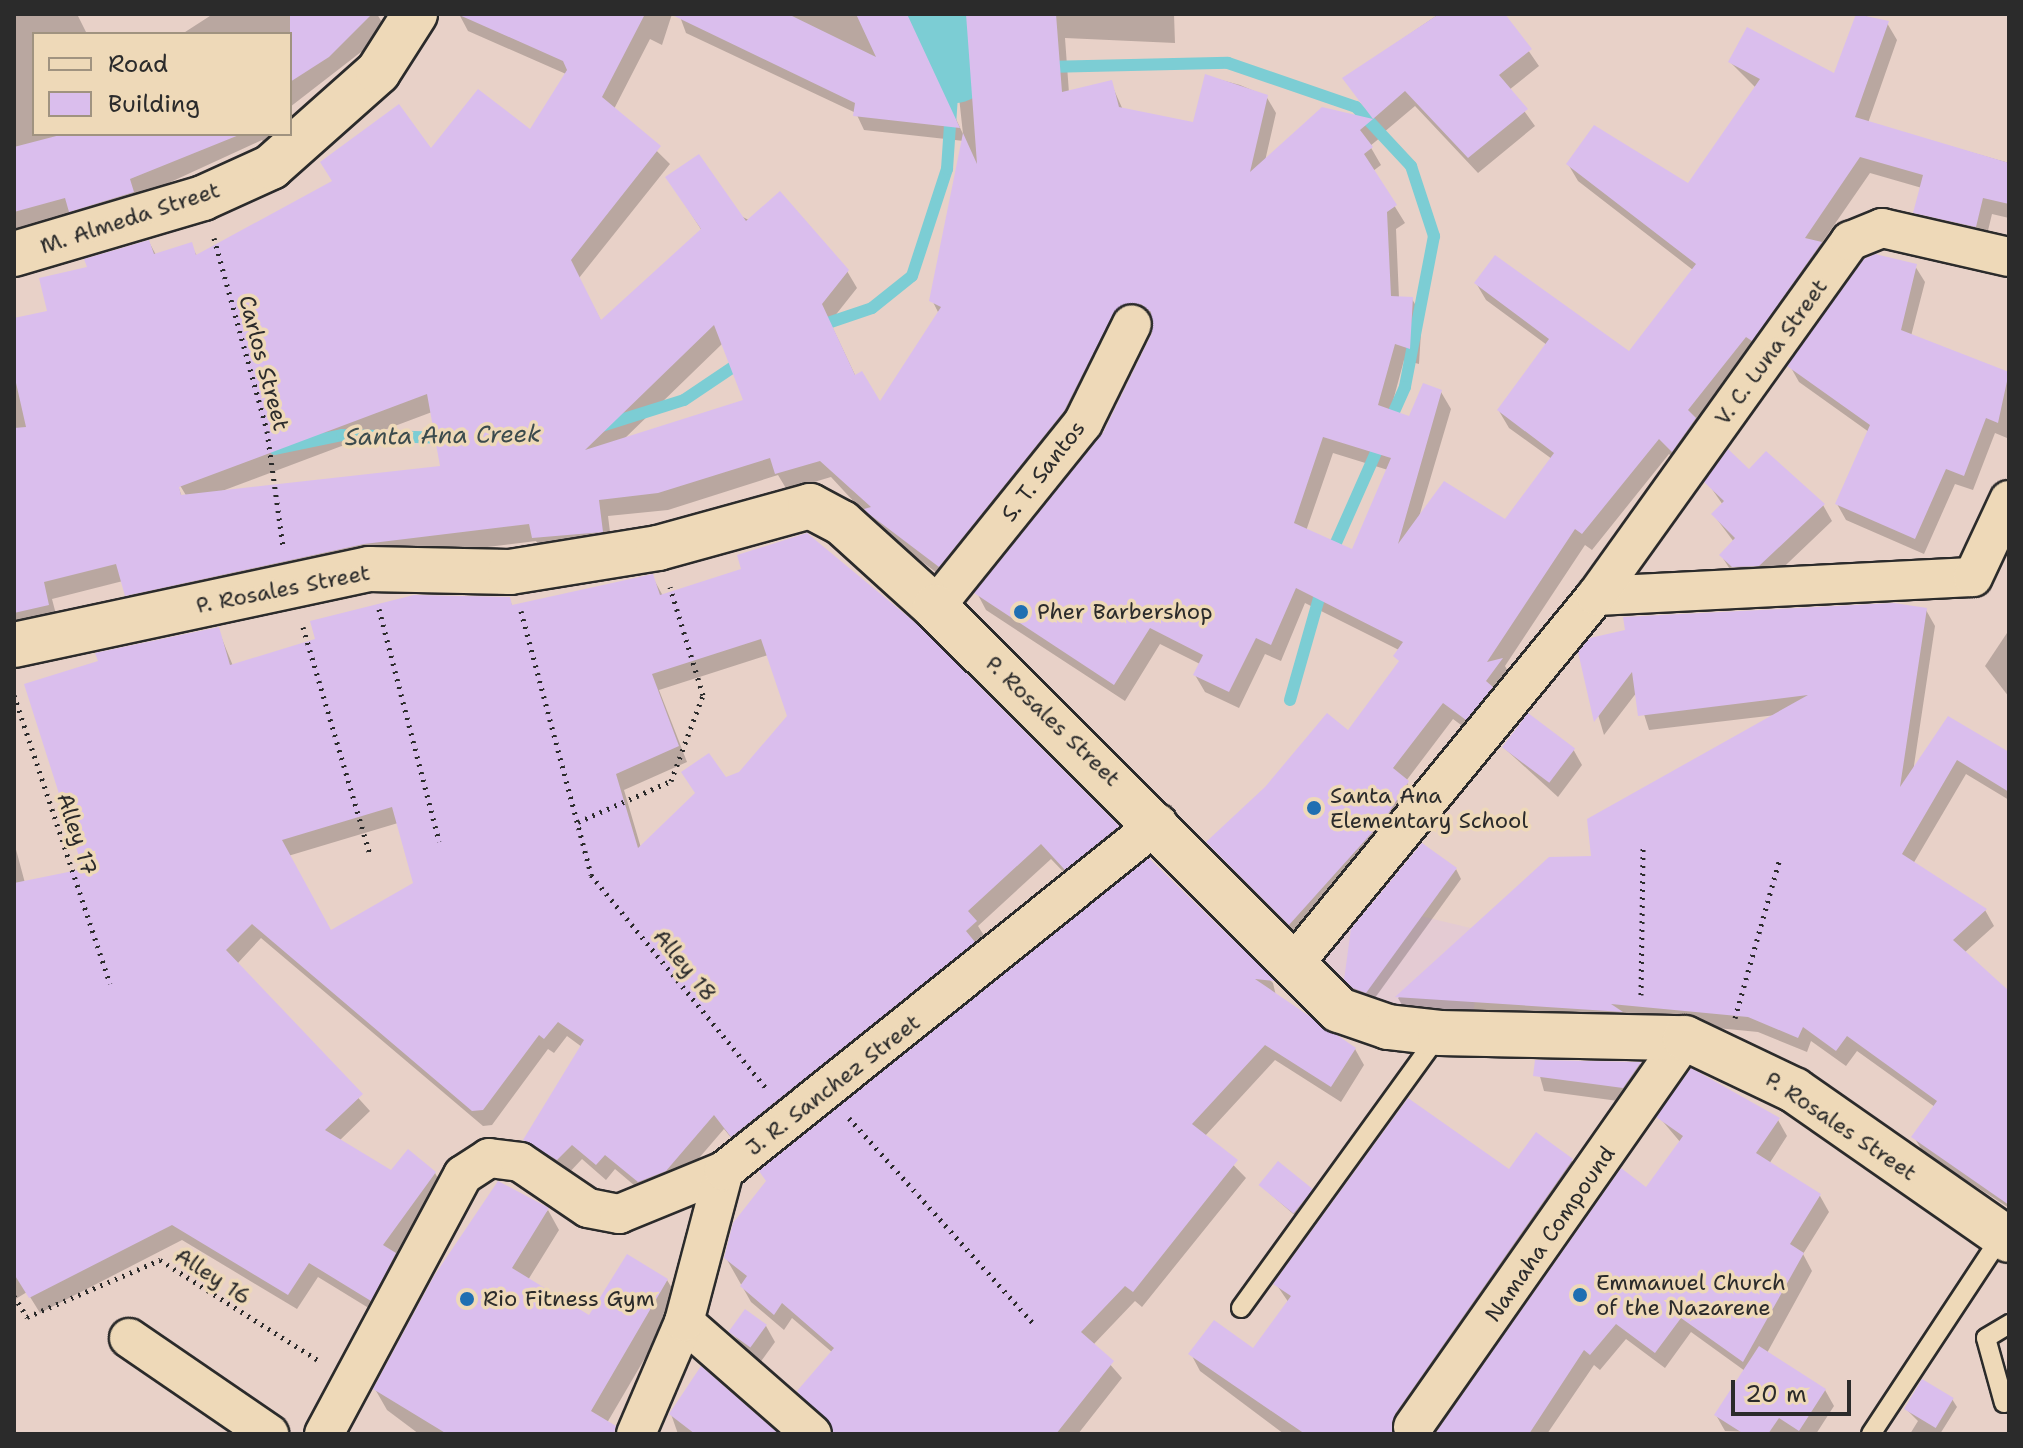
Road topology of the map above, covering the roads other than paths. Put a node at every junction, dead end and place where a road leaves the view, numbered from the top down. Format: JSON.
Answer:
{"nodes":[{"id":1,"x":415,"y":14,"type":"edge"},
{"id":2,"x":14,"y":254,"type":"edge"},
{"id":3,"x":2009,"y":257,"type":"edge"},
{"id":4,"x":1132,"y":324,"type":"dead end"},
{"id":5,"x":2009,"y":500,"type":"edge"},
{"id":6,"x":1596,"y":596,"type":"junction"},
{"id":7,"x":935,"y":607,"type":"junction"},
{"id":8,"x":14,"y":645,"type":"edge"},
{"id":9,"x":1158,"y":823,"type":"junction"},
{"id":10,"x":1292,"y":966,"type":"junction"},
{"id":11,"x":1440,"y":1033,"type":"junction"},
{"id":12,"x":1685,"y":1038,"type":"junction"},
{"id":13,"x":724,"y":1171,"type":"junction"},
{"id":14,"x":2005,"y":1237,"type":"edge"},
{"id":15,"x":1241,"y":1308,"type":"dead end"},
{"id":16,"x":684,"y":1322,"type":"junction"},
{"id":17,"x":2009,"y":1324,"type":"edge"},
{"id":18,"x":129,"y":1338,"type":"dead end"},
{"id":19,"x":2004,"y":1403,"type":"dead end"},
{"id":20,"x":1413,"y":1427,"type":"dead end"},
{"id":21,"x":269,"y":1434,"type":"edge"},
{"id":22,"x":324,"y":1434,"type":"edge"},
{"id":23,"x":636,"y":1434,"type":"edge"},
{"id":24,"x":812,"y":1434,"type":"edge"},
{"id":25,"x":1871,"y":1434,"type":"edge"}],
"edges":[{"from":1,"to":2,"type":"street","name":"M. Almeda Street"},
{"from":3,"to":6,"type":"street","name":"V. C. Luna Street"},
{"from":4,"to":7,"type":"street","name":"S. T. Santos"},
{"from":5,"to":6,"type":"street"},
{"from":6,"to":10,"type":"street","name":"V. C. Luna Street"},
{"from":7,"to":8,"type":"street","name":"P. Rosales Street"},
{"from":7,"to":9,"type":"street","name":"P. Rosales Street"},
{"from":9,"to":10,"type":"street","name":"P. Rosales Street"},
{"from":9,"to":13,"type":"street","name":"J. R. Sanchez Street"},
{"from":10,"to":11,"type":"street","name":"P. Rosales Street"},
{"from":11,"to":12,"type":"street","name":"P. Rosales Street"},
{"from":11,"to":15,"type":"lane"},
{"from":12,"to":14,"type":"street","name":"P. Rosales Street"},
{"from":12,"to":20,"type":"street","name":"Namaha Compound"},
{"from":13,"to":16,"type":"street","name":"J. R. Sanchez Street"},
{"from":13,"to":22,"type":"street"},
{"from":14,"to":25,"type":"lane"},
{"from":16,"to":23,"type":"street","name":"J. R. Sanchez Street"},
{"from":16,"to":24,"type":"street"},
{"from":17,"to":19,"type":"lane"},
{"from":18,"to":21,"type":"street"}]}
